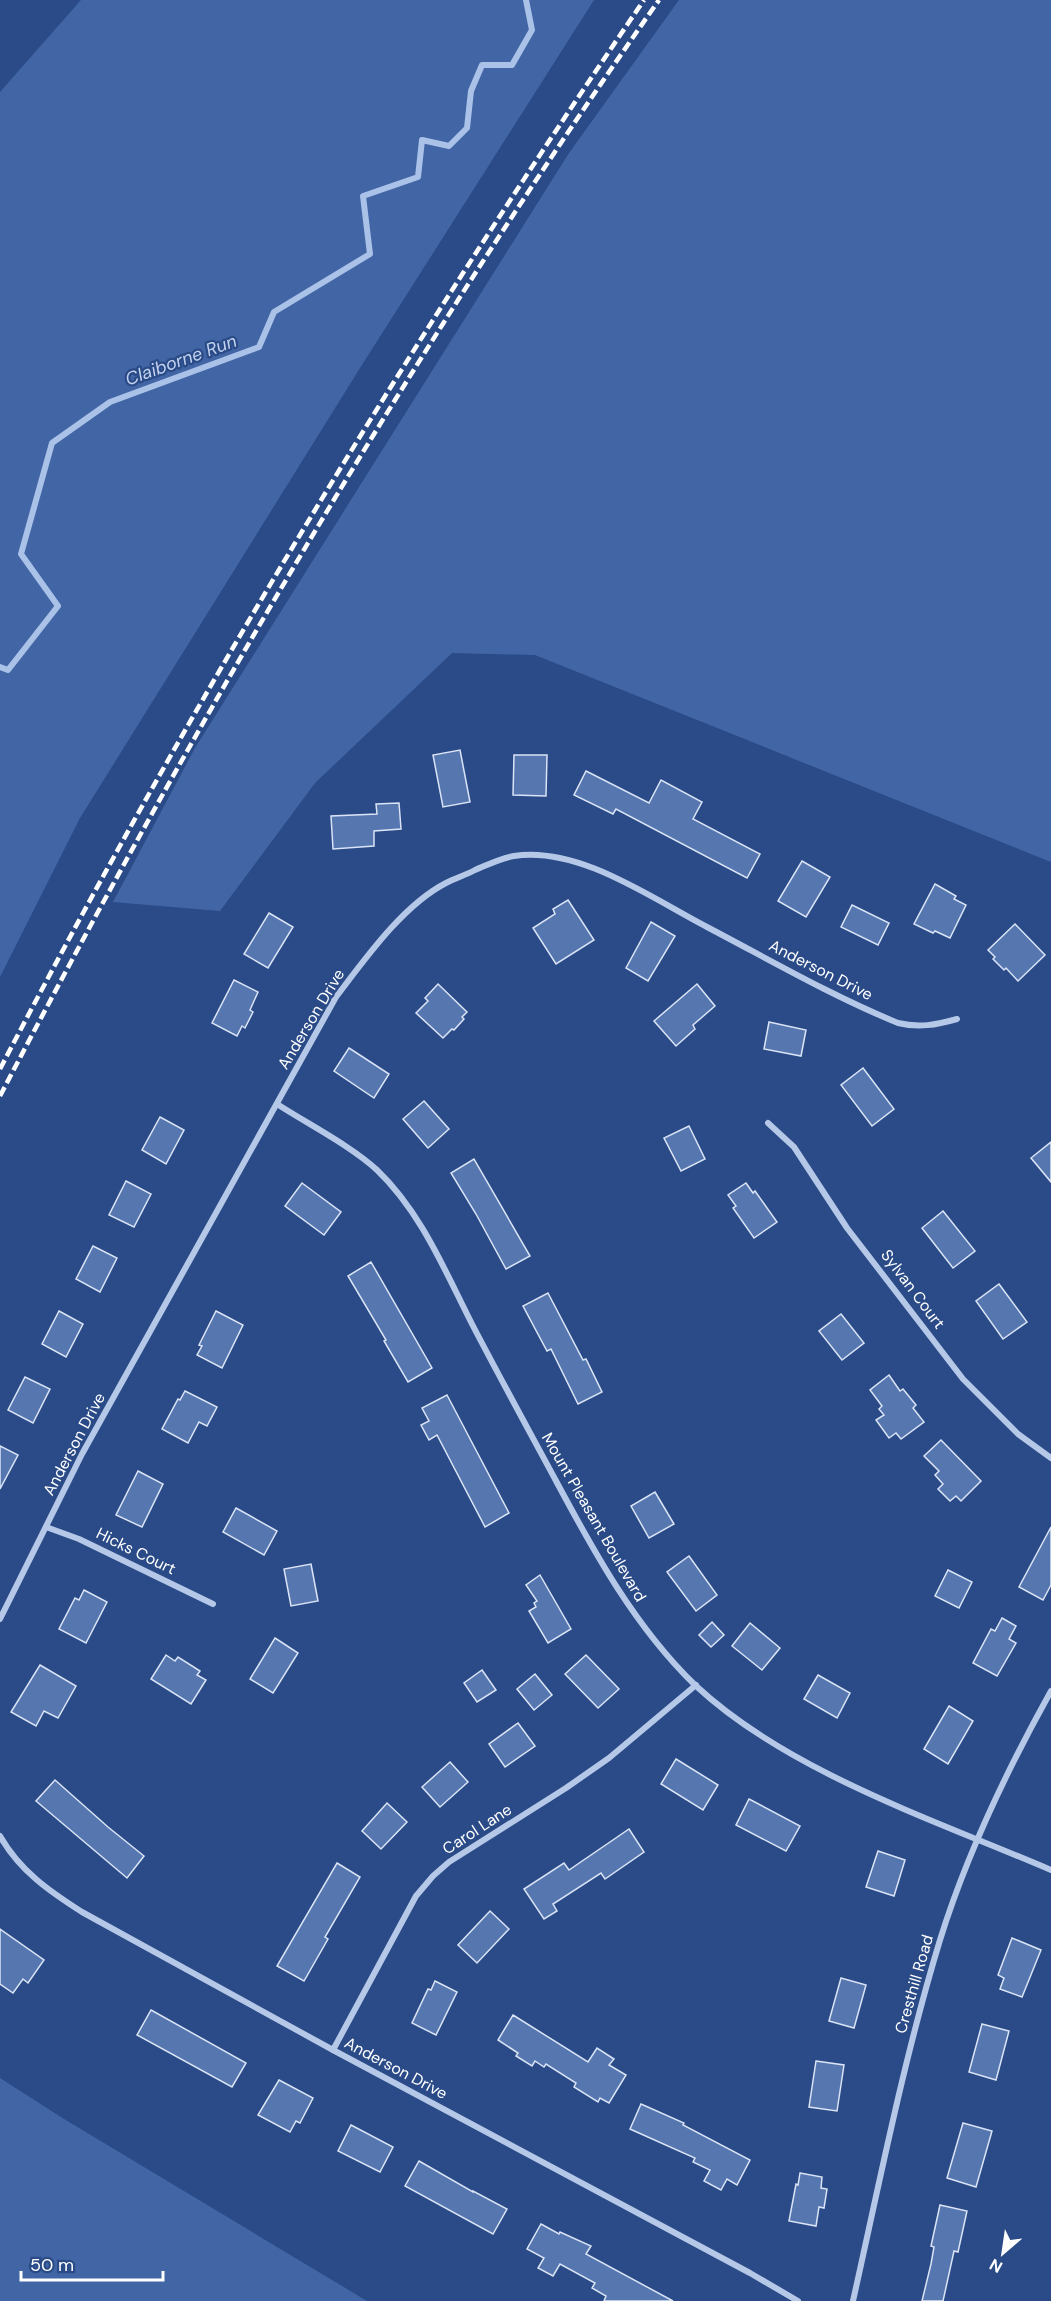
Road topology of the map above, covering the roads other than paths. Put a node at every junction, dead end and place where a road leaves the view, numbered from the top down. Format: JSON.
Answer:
{"nodes":[{"id":1,"x":957,"y":1019,"type":"dead end"},
{"id":2,"x":277,"y":1104,"type":"junction"},
{"id":3,"x":768,"y":1123,"type":"dead end"},
{"id":4,"x":1051,"y":1458,"type":"edge"},
{"id":5,"x":46,"y":1527,"type":"junction"},
{"id":6,"x":213,"y":1604,"type":"dead end"},
{"id":7,"x":0,"y":1619,"type":"edge"},
{"id":8,"x":696,"y":1685,"type":"junction"},
{"id":9,"x":1051,"y":1691,"type":"edge"},
{"id":10,"x":0,"y":1836,"type":"edge"},
{"id":11,"x":978,"y":1839,"type":"junction"},
{"id":12,"x":1051,"y":1870,"type":"edge"},
{"id":13,"x":333,"y":2050,"type":"junction"},
{"id":14,"x":798,"y":2301,"type":"edge"},
{"id":15,"x":853,"y":2301,"type":"edge"}],
"edges":[{"from":1,"to":2,"type":"street","name":"Anderson Drive"},
{"from":2,"to":5,"type":"street","name":"Anderson Drive"},
{"from":2,"to":8,"type":"street","name":"Mount Pleasant Boulevard"},
{"from":3,"to":4,"type":"street","name":"Sylvan Court"},
{"from":5,"to":6,"type":"street","name":"Hicks Court"},
{"from":5,"to":7,"type":"street","name":"Anderson Drive"},
{"from":8,"to":11,"type":"street","name":"Mount Pleasant Boulevard"},
{"from":8,"to":13,"type":"street","name":"Carol Lane"},
{"from":9,"to":11,"type":"street","name":"Cresthill Road"},
{"from":10,"to":13,"type":"street","name":"Anderson Drive"},
{"from":11,"to":12,"type":"street","name":"Mount Pleasant Boulevard"},
{"from":11,"to":15,"type":"street","name":"Cresthill Road"},
{"from":13,"to":14,"type":"street","name":"Anderson Drive"}]}
